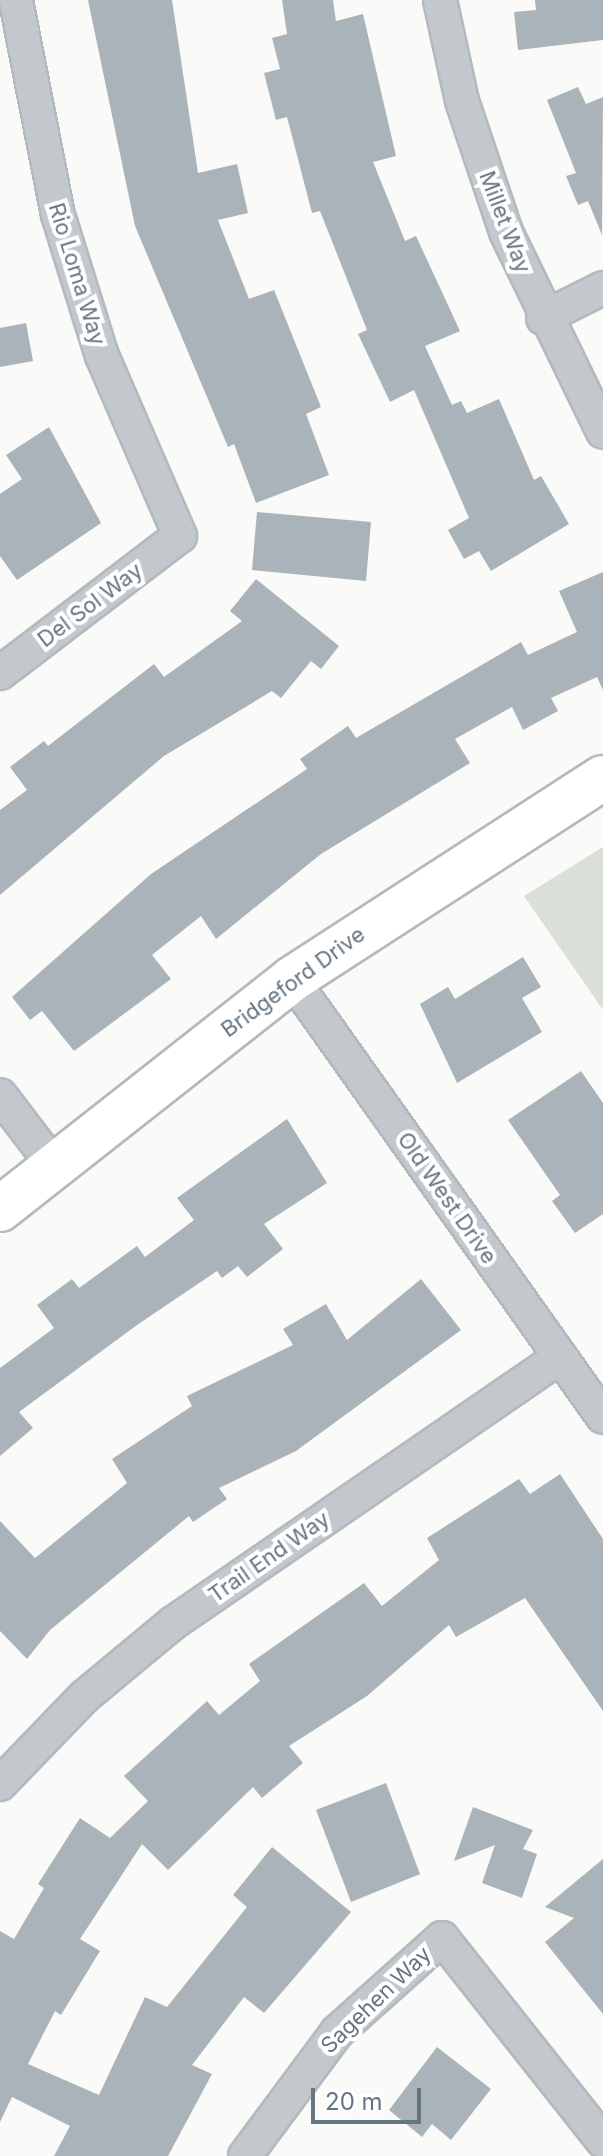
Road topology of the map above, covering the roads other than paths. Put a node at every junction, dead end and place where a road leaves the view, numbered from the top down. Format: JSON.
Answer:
{"nodes":[{"id":1,"x":440,"y":0,"type":"edge"},
{"id":2,"x":12,"y":20,"type":"edge"},
{"id":3,"x":603,"y":288,"type":"edge"},
{"id":4,"x":543,"y":318,"type":"junction"},
{"id":5,"x":603,"y":432,"type":"edge"},
{"id":6,"x":180,"y":536,"type":"joint"},
{"id":7,"x":0,"y":673,"type":"edge"},
{"id":8,"x":603,"y":778,"type":"edge"},
{"id":9,"x":292,"y":979,"type":"junction"},
{"id":10,"x":0,"y":1095,"type":"edge"},
{"id":11,"x":54,"y":1166,"type":"junction"},
{"id":12,"x":0,"y":1209,"type":"edge"},
{"id":13,"x":560,"y":1357,"type":"junction"},
{"id":14,"x":603,"y":1417,"type":"edge"},
{"id":15,"x":0,"y":1784,"type":"edge"},
{"id":16,"x":603,"y":2141,"type":"edge"},
{"id":17,"x":245,"y":2156,"type":"edge"}],
"edges":[{"from":1,"to":4,"type":"street","name":"Millet Way"},
{"from":2,"to":6,"type":"street","name":"Rio Loma Way"},
{"from":3,"to":4,"type":"street"},
{"from":4,"to":5,"type":"street","name":"Millet Way"},
{"from":6,"to":7,"type":"street","name":"Del Sol Way"},
{"from":8,"to":9,"type":"street","name":"Bridgeford Drive"},
{"from":9,"to":11,"type":"street","name":"Bridgeford Drive"},
{"from":9,"to":13,"type":"street","name":"Old West Drive"},
{"from":10,"to":11,"type":"street"},
{"from":11,"to":12,"type":"street","name":"Bridgeford Drive"},
{"from":13,"to":14,"type":"street","name":"Old West Drive"},
{"from":13,"to":15,"type":"street","name":"Trail End Way"},
{"from":16,"to":17,"type":"street","name":"Sagehen Way"}]}
